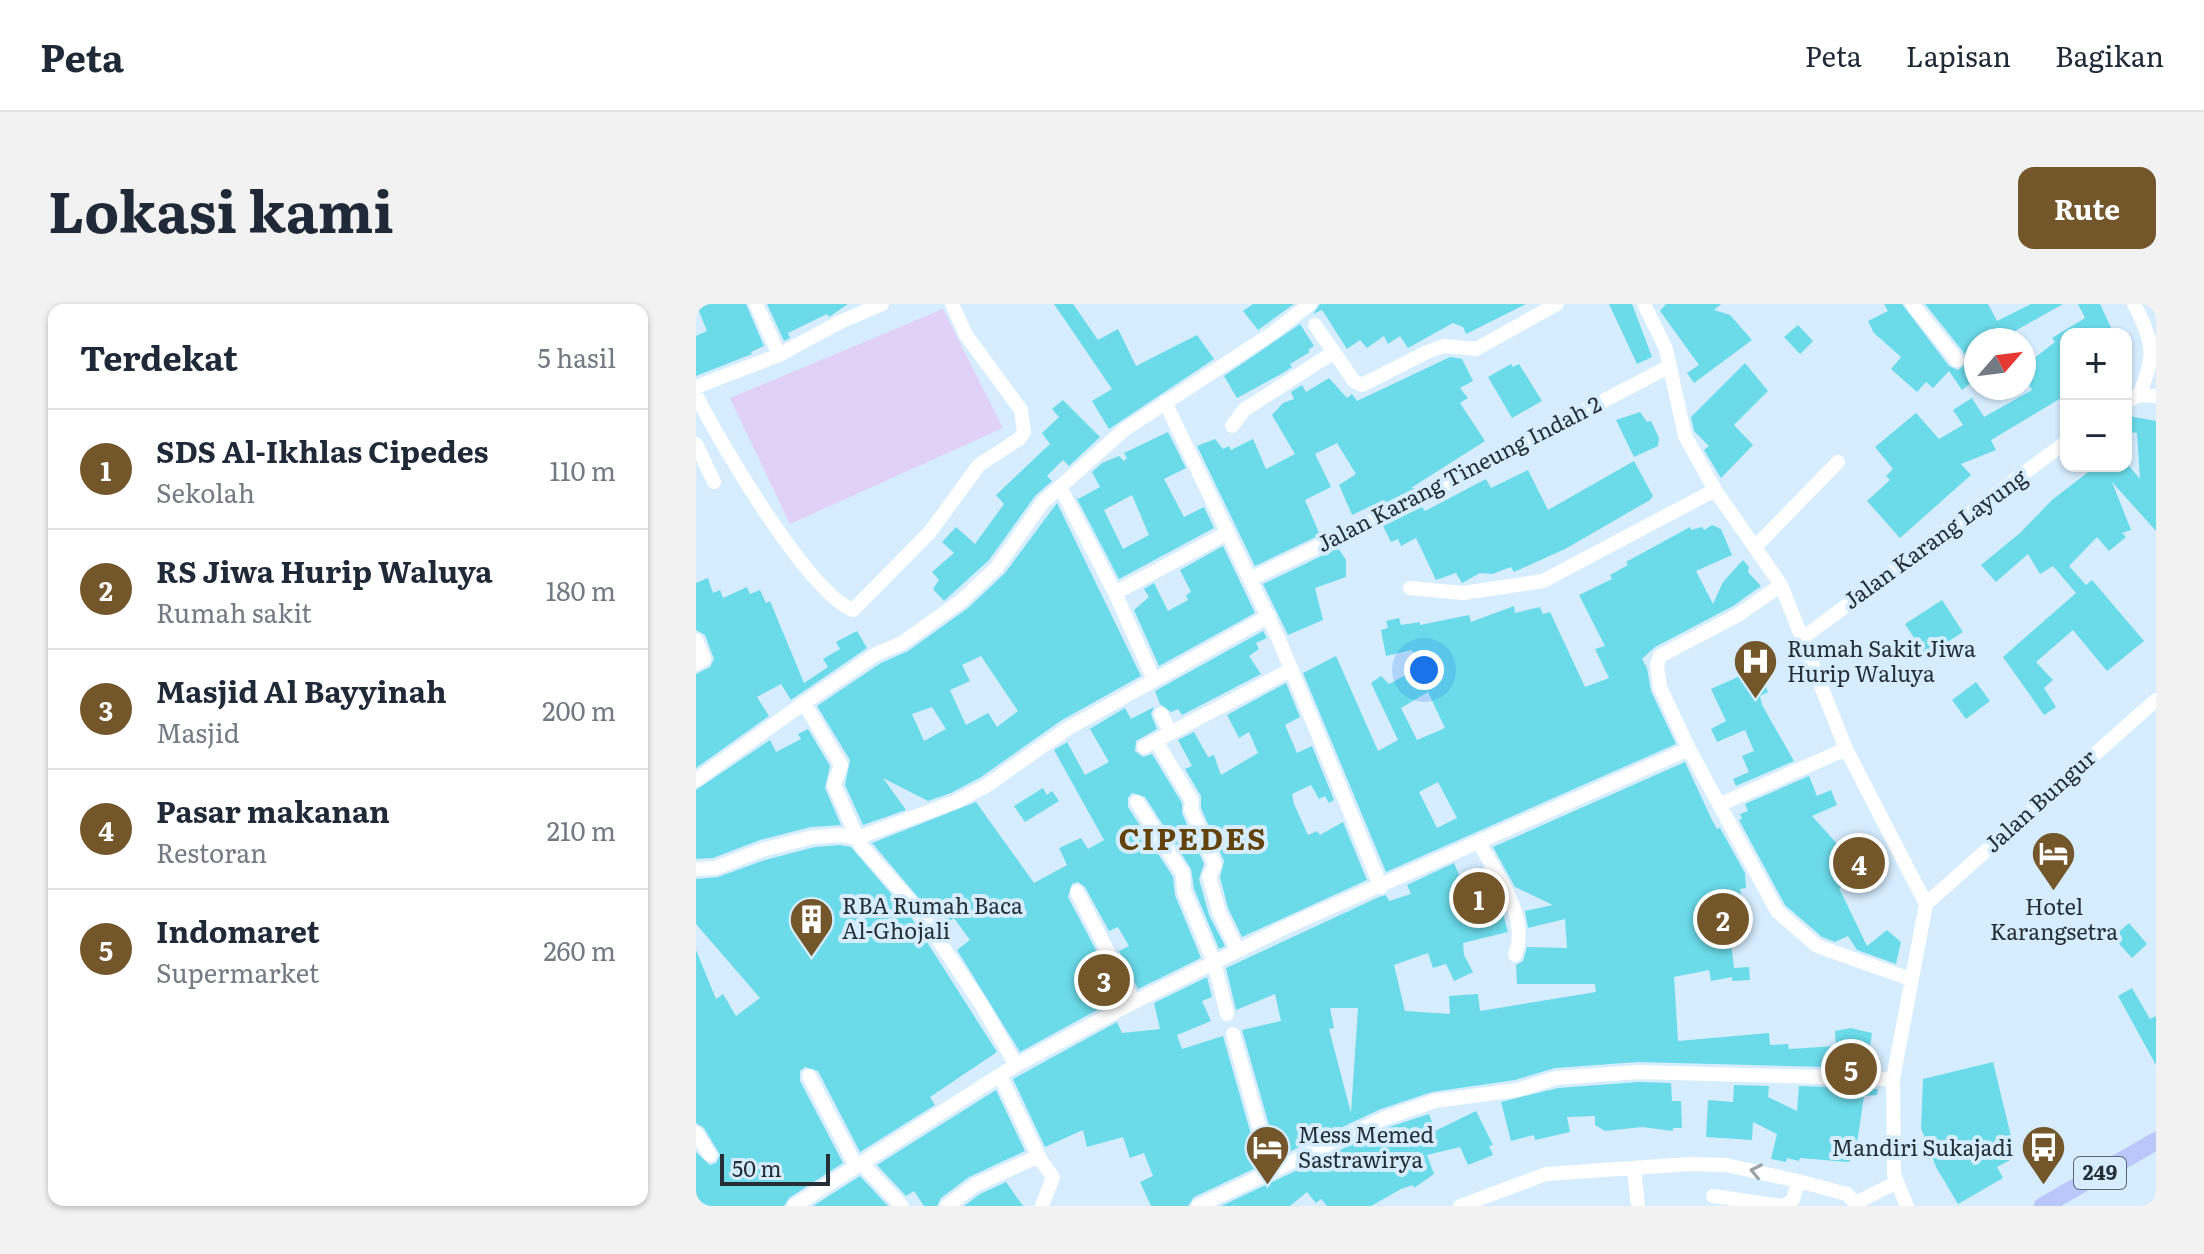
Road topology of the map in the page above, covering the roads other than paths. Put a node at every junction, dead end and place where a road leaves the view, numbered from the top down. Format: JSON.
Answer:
{"nodes":[{"id":1,"x":756,"y":304,"type":"edge"},
{"id":2,"x":882,"y":304,"type":"edge"},
{"id":3,"x":952,"y":304,"type":"edge"},
{"id":4,"x":1310,"y":304,"type":"edge"},
{"id":5,"x":1557,"y":304,"type":"edge"},
{"id":6,"x":1644,"y":304,"type":"edge"},
{"id":7,"x":1912,"y":304,"type":"edge"},
{"id":8,"x":2134,"y":304,"type":"edge"},
{"id":9,"x":2150,"y":318,"type":"edge"},
{"id":10,"x":1315,"y":325,"type":"dead end"},
{"id":11,"x":1334,"y":352,"type":"junction"},
{"id":12,"x":779,"y":355,"type":"junction"},
{"id":13,"x":1957,"y":360,"type":"dead end"},
{"id":14,"x":1668,"y":367,"type":"junction"},
{"id":15,"x":696,"y":387,"type":"edge"},
{"id":16,"x":696,"y":395,"type":"edge"},
{"id":17,"x":2156,"y":396,"type":"edge"},
{"id":18,"x":2133,"y":398,"type":"edge"},
{"id":19,"x":1165,"y":402,"type":"junction"},
{"id":20,"x":1232,"y":426,"type":"dead end"},
{"id":21,"x":696,"y":444,"type":"edge"},
{"id":22,"x":2060,"y":446,"type":"edge"},
{"id":23,"x":1838,"y":462,"type":"dead end"},
{"id":24,"x":714,"y":482,"type":"dead end"},
{"id":25,"x":1060,"y":487,"type":"junction"},
{"id":26,"x":1715,"y":490,"type":"junction"},
{"id":27,"x":1227,"y":533,"type":"junction"},
{"id":28,"x":1756,"y":546,"type":"junction"},
{"id":29,"x":1250,"y":579,"type":"junction"},
{"id":30,"x":1781,"y":585,"type":"junction"},
{"id":31,"x":1410,"y":588,"type":"dead end"},
{"id":32,"x":1115,"y":593,"type":"junction"},
{"id":33,"x":1269,"y":616,"type":"junction"},
{"id":34,"x":1804,"y":637,"type":"junction"},
{"id":35,"x":696,"y":640,"type":"edge"},
{"id":36,"x":696,"y":664,"type":"edge"},
{"id":37,"x":1292,"y":669,"type":"junction"},
{"id":38,"x":1154,"y":680,"type":"junction"},
{"id":39,"x":2156,"y":700,"type":"edge"},
{"id":40,"x":804,"y":703,"type":"junction"},
{"id":41,"x":1161,"y":714,"type":"dead end"},
{"id":42,"x":1171,"y":733,"type":"junction"},
{"id":43,"x":1689,"y":749,"type":"junction"},
{"id":44,"x":1846,"y":749,"type":"junction"},
{"id":45,"x":696,"y":780,"type":"edge"},
{"id":46,"x":1137,"y":802,"type":"dead end"},
{"id":47,"x":1721,"y":804,"type":"junction"},
{"id":48,"x":857,"y":838,"type":"junction"},
{"id":49,"x":1480,"y":844,"type":"junction"},
{"id":50,"x":696,"y":869,"type":"edge"},
{"id":51,"x":1381,"y":887,"type":"junction"},
{"id":52,"x":1077,"y":892,"type":"dead end"},
{"id":53,"x":1926,"y":904,"type":"junction"},
{"id":54,"x":1238,"y":951,"type":"junction"},
{"id":55,"x":1515,"y":955,"type":"dead end"},
{"id":56,"x":1214,"y":962,"type":"junction"},
{"id":57,"x":1910,"y":979,"type":"junction"},
{"id":58,"x":1134,"y":1002,"type":"junction"},
{"id":59,"x":1227,"y":1014,"type":"dead end"},
{"id":60,"x":1233,"y":1034,"type":"dead end"},
{"id":61,"x":1016,"y":1065,"type":"junction"},
{"id":62,"x":809,"y":1076,"type":"dead end"},
{"id":63,"x":1000,"y":1076,"type":"junction"},
{"id":64,"x":1893,"y":1079,"type":"junction"},
{"id":65,"x":696,"y":1133,"type":"edge"},
{"id":66,"x":2156,"y":1141,"type":"edge"},
{"id":67,"x":710,"y":1155,"type":"dead end"},
{"id":68,"x":1039,"y":1156,"type":"junction"},
{"id":69,"x":859,"y":1165,"type":"junction"},
{"id":70,"x":1271,"y":1169,"type":"junction"},
{"id":71,"x":1634,"y":1169,"type":"junction"},
{"id":72,"x":1798,"y":1181,"type":"junction"},
{"id":73,"x":1895,"y":1183,"type":"junction"},
{"id":74,"x":1713,"y":1196,"type":"dead end"},
{"id":75,"x":1857,"y":1204,"type":"edge"},
{"id":76,"x":794,"y":1206,"type":"edge"},
{"id":77,"x":902,"y":1206,"type":"edge"},
{"id":78,"x":947,"y":1206,"type":"edge"},
{"id":79,"x":1042,"y":1206,"type":"edge"},
{"id":80,"x":1198,"y":1206,"type":"edge"},
{"id":81,"x":1460,"y":1206,"type":"edge"},
{"id":82,"x":1638,"y":1206,"type":"edge"},
{"id":83,"x":1782,"y":1206,"type":"edge"},
{"id":84,"x":1907,"y":1206,"type":"edge"},
{"id":85,"x":2043,"y":1206,"type":"edge"}],
"edges":[{"from":1,"to":12,"type":"street"},
{"from":2,"to":12,"type":"street"},
{"from":3,"to":16,"type":"street"},
{"from":4,"to":19,"type":"street"},
{"from":5,"to":11,"type":"street"},
{"from":6,"to":14,"type":"street"},
{"from":7,"to":13,"type":"street"},
{"from":8,"to":9,"type":"street"},
{"from":9,"to":18,"type":"street"},
{"from":10,"to":11,"type":"street"},
{"from":11,"to":20,"type":"street"},
{"from":12,"to":15,"type":"street"},
{"from":14,"to":26,"type":"street"},
{"from":14,"to":29,"type":"street","name":"Jalan Karang Tineung Indah 2"},
{"from":17,"to":18,"type":"street"},
{"from":19,"to":25,"type":"street"},
{"from":19,"to":27,"type":"street"},
{"from":21,"to":24,"type":"street"},
{"from":22,"to":34,"type":"street","name":"Jalan Karang Layung"},
{"from":23,"to":28,"type":"street"},
{"from":25,"to":32,"type":"street"},
{"from":25,"to":40,"type":"street"},
{"from":26,"to":28,"type":"street"},
{"from":26,"to":31,"type":"street"},
{"from":27,"to":29,"type":"street"},
{"from":27,"to":32,"type":"street"},
{"from":28,"to":30,"type":"street"},
{"from":29,"to":33,"type":"street"},
{"from":30,"to":34,"type":"street"},
{"from":30,"to":43,"type":"street"},
{"from":32,"to":38,"type":"street"},
{"from":33,"to":37,"type":"street"},
{"from":33,"to":38,"type":"street"},
{"from":34,"to":44,"type":"street"},
{"from":35,"to":36,"type":"street"},
{"from":37,"to":42,"type":"street"},
{"from":37,"to":51,"type":"street"},
{"from":38,"to":48,"type":"street"},
{"from":39,"to":53,"type":"street","name":"Jalan Bungur"},
{"from":40,"to":45,"type":"street"},
{"from":40,"to":48,"type":"street"},
{"from":41,"to":42,"type":"street"},
{"from":42,"to":54,"type":"street"},
{"from":43,"to":47,"type":"street"},
{"from":43,"to":49,"type":"street"},
{"from":44,"to":47,"type":"street"},
{"from":44,"to":53,"type":"street"},
{"from":46,"to":56,"type":"street"},
{"from":47,"to":57,"type":"street"},
{"from":48,"to":50,"type":"street"},
{"from":48,"to":61,"type":"street"},
{"from":49,"to":51,"type":"street"},
{"from":49,"to":55,"type":"street"},
{"from":51,"to":54,"type":"street"},
{"from":52,"to":58,"type":"street"},
{"from":53,"to":57,"type":"street"},
{"from":54,"to":56,"type":"street"},
{"from":56,"to":58,"type":"street"},
{"from":56,"to":59,"type":"street"},
{"from":57,"to":64,"type":"street"},
{"from":58,"to":61,"type":"street"},
{"from":60,"to":70,"type":"street"},
{"from":61,"to":63,"type":"street"},
{"from":62,"to":69,"type":"street"},
{"from":63,"to":68,"type":"street"},
{"from":63,"to":69,"type":"street"},
{"from":64,"to":70,"type":"street"},
{"from":64,"to":73,"type":"street"},
{"from":65,"to":67,"type":"street"},
{"from":66,"to":85,"type":"main road","number":"249"},
{"from":68,"to":78,"type":"street"},
{"from":68,"to":79,"type":"street"},
{"from":69,"to":76,"type":"street"},
{"from":69,"to":77,"type":"street"},
{"from":70,"to":80,"type":"street"},
{"from":72,"to":71,"type":"street","one_way":true},
{"from":71,"to":81,"type":"street"},
{"from":71,"to":82,"type":"street"},
{"from":72,"to":75,"type":"street"},
{"from":72,"to":83,"type":"street"},
{"from":73,"to":75,"type":"street"},
{"from":73,"to":84,"type":"street"},
{"from":74,"to":83,"type":"street"}]}
